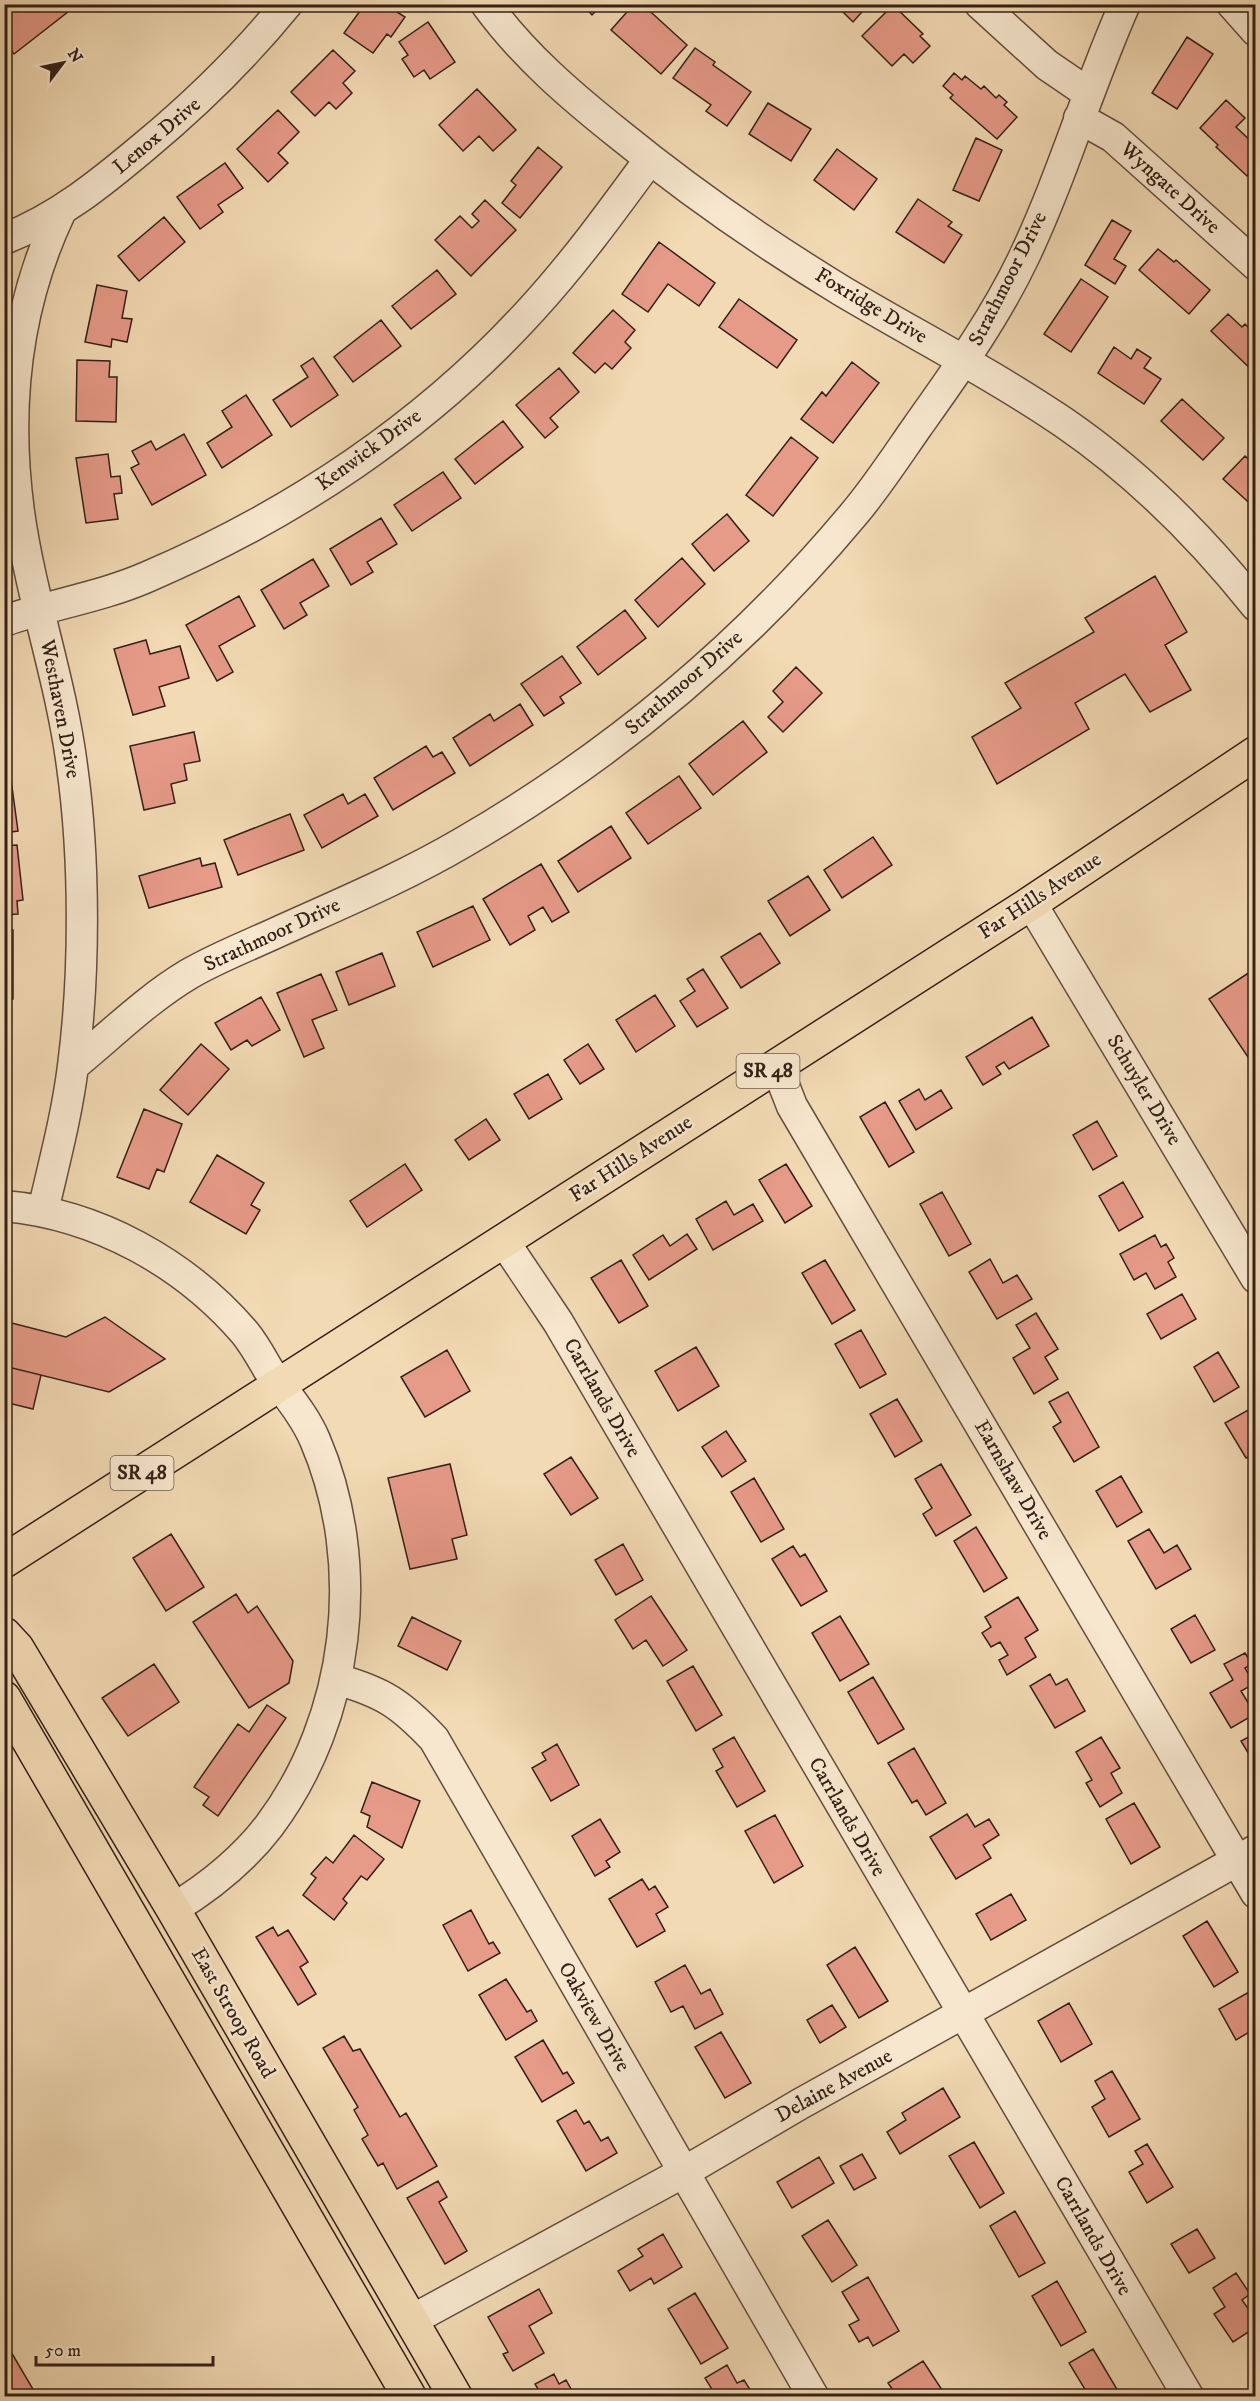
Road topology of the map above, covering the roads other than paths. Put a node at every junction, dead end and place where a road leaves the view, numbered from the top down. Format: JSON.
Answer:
{"nodes":[{"id":1,"x":287,"y":4,"type":"edge"},
{"id":2,"x":486,"y":4,"type":"edge"},
{"id":3,"x":980,"y":4,"type":"edge"},
{"id":4,"x":1125,"y":4,"type":"edge"},
{"id":5,"x":1233,"y":4,"type":"edge"},
{"id":6,"x":1256,"y":31,"type":"edge"},
{"id":7,"x":1084,"y":106,"type":"junction"},
{"id":8,"x":650,"y":159,"type":"junction"},
{"id":9,"x":60,"y":213,"type":"junction"},
{"id":10,"x":4,"y":239,"type":"edge"},
{"id":11,"x":1256,"y":266,"type":"edge"},
{"id":12,"x":965,"y":360,"type":"junction"},
{"id":13,"x":1256,"y":606,"type":"edge"},
{"id":14,"x":40,"y":609,"type":"junction"},
{"id":15,"x":4,"y":621,"type":"edge"},
{"id":16,"x":1256,"y":753,"type":"edge"},
{"id":17,"x":1031,"y":903,"type":"junction"},
{"id":18,"x":776,"y":1065,"type":"junction"},
{"id":19,"x":73,"y":1066,"type":"junction"},
{"id":20,"x":4,"y":1206,"type":"edge"},
{"id":21,"x":43,"y":1211,"type":"junction"},
{"id":22,"x":503,"y":1240,"type":"junction"},
{"id":23,"x":1256,"y":1278,"type":"edge"},
{"id":24,"x":280,"y":1386,"type":"junction"},
{"id":25,"x":4,"y":1561,"type":"edge"},
{"id":26,"x":4,"y":1634,"type":"edge"},
{"id":27,"x":336,"y":1679,"type":"junction"},
{"id":28,"x":4,"y":1698,"type":"edge"},
{"id":29,"x":1246,"y":1856,"type":"edge"},
{"id":30,"x":1256,"y":1893,"type":"edge"},
{"id":31,"x":173,"y":1909,"type":"junction"},
{"id":32,"x":963,"y":2014,"type":"junction"},
{"id":33,"x":684,"y":2172,"type":"junction"},
{"id":34,"x":412,"y":2320,"type":"junction"},
{"id":35,"x":409,"y":2397,"type":"edge"},
{"id":36,"x":455,"y":2397,"type":"edge"},
{"id":37,"x":813,"y":2397,"type":"edge"},
{"id":38,"x":1188,"y":2397,"type":"edge"}],
"edges":[{"from":1,"to":9,"type":"street","name":"Lenox Drive"},
{"from":2,"to":8,"type":"street","name":"Foxridge Drive"},
{"from":3,"to":7,"type":"street","name":"Wyngate Drive"},
{"from":4,"to":7,"type":"street","name":"Strathmoor Drive"},
{"from":5,"to":6,"type":"street"},
{"from":7,"to":11,"type":"street","name":"Wyngate Drive"},
{"from":7,"to":12,"type":"street","name":"Strathmoor Drive"},
{"from":8,"to":12,"type":"street","name":"Foxridge Drive"},
{"from":8,"to":14,"type":"street","name":"Kenwick Drive"},
{"from":9,"to":10,"type":"street","name":"Lenox Drive"},
{"from":9,"to":14,"type":"street","name":"Westhaven Drive"},
{"from":12,"to":13,"type":"street","name":"Foxridge Drive"},
{"from":12,"to":19,"type":"street","name":"Strathmoor Drive"},
{"from":14,"to":15,"type":"street","name":"Kenwick Drive"},
{"from":14,"to":19,"type":"street","name":"Westhaven Drive"},
{"from":16,"to":17,"type":"main road","name":"Far Hills Avenue","number":"SR 48"},
{"from":17,"to":18,"type":"main road","name":"Far Hills Avenue","number":"SR 48"},
{"from":17,"to":23,"type":"street","name":"Schuyler Drive"},
{"from":18,"to":22,"type":"main road","name":"Far Hills Avenue","number":"SR 48"},
{"from":18,"to":29,"type":"street","name":"Earnshaw Drive"},
{"from":19,"to":21,"type":"street","name":"Westhaven Drive"},
{"from":20,"to":21,"type":"street"},
{"from":21,"to":24,"type":"street"},
{"from":22,"to":24,"type":"main road","name":"Far Hills Avenue","number":"SR 48"},
{"from":22,"to":32,"type":"street","name":"Carrlands Drive"},
{"from":24,"to":25,"type":"main road","name":"Far Hills Avenue","number":"SR 48"},
{"from":24,"to":27,"type":"street"},
{"from":26,"to":31,"type":"main road","name":"East Stroop Road"},
{"from":27,"to":31,"type":"street"},
{"from":27,"to":33,"type":"street","name":"Oakview Drive"},
{"from":28,"to":35,"type":"main road","name":"East Stroop Road"},
{"from":29,"to":30,"type":"street","name":"Earnshaw Drive"},
{"from":29,"to":32,"type":"street","name":"Delaine Avenue"},
{"from":31,"to":34,"type":"main road","name":"East Stroop Road"},
{"from":32,"to":33,"type":"street","name":"Delaine Avenue"},
{"from":32,"to":38,"type":"street","name":"Carrlands Drive"},
{"from":33,"to":34,"type":"street","name":"Delaine Avenue"},
{"from":33,"to":37,"type":"street","name":"Oakview Drive"},
{"from":34,"to":36,"type":"main road","name":"East Stroop Road"}]}
